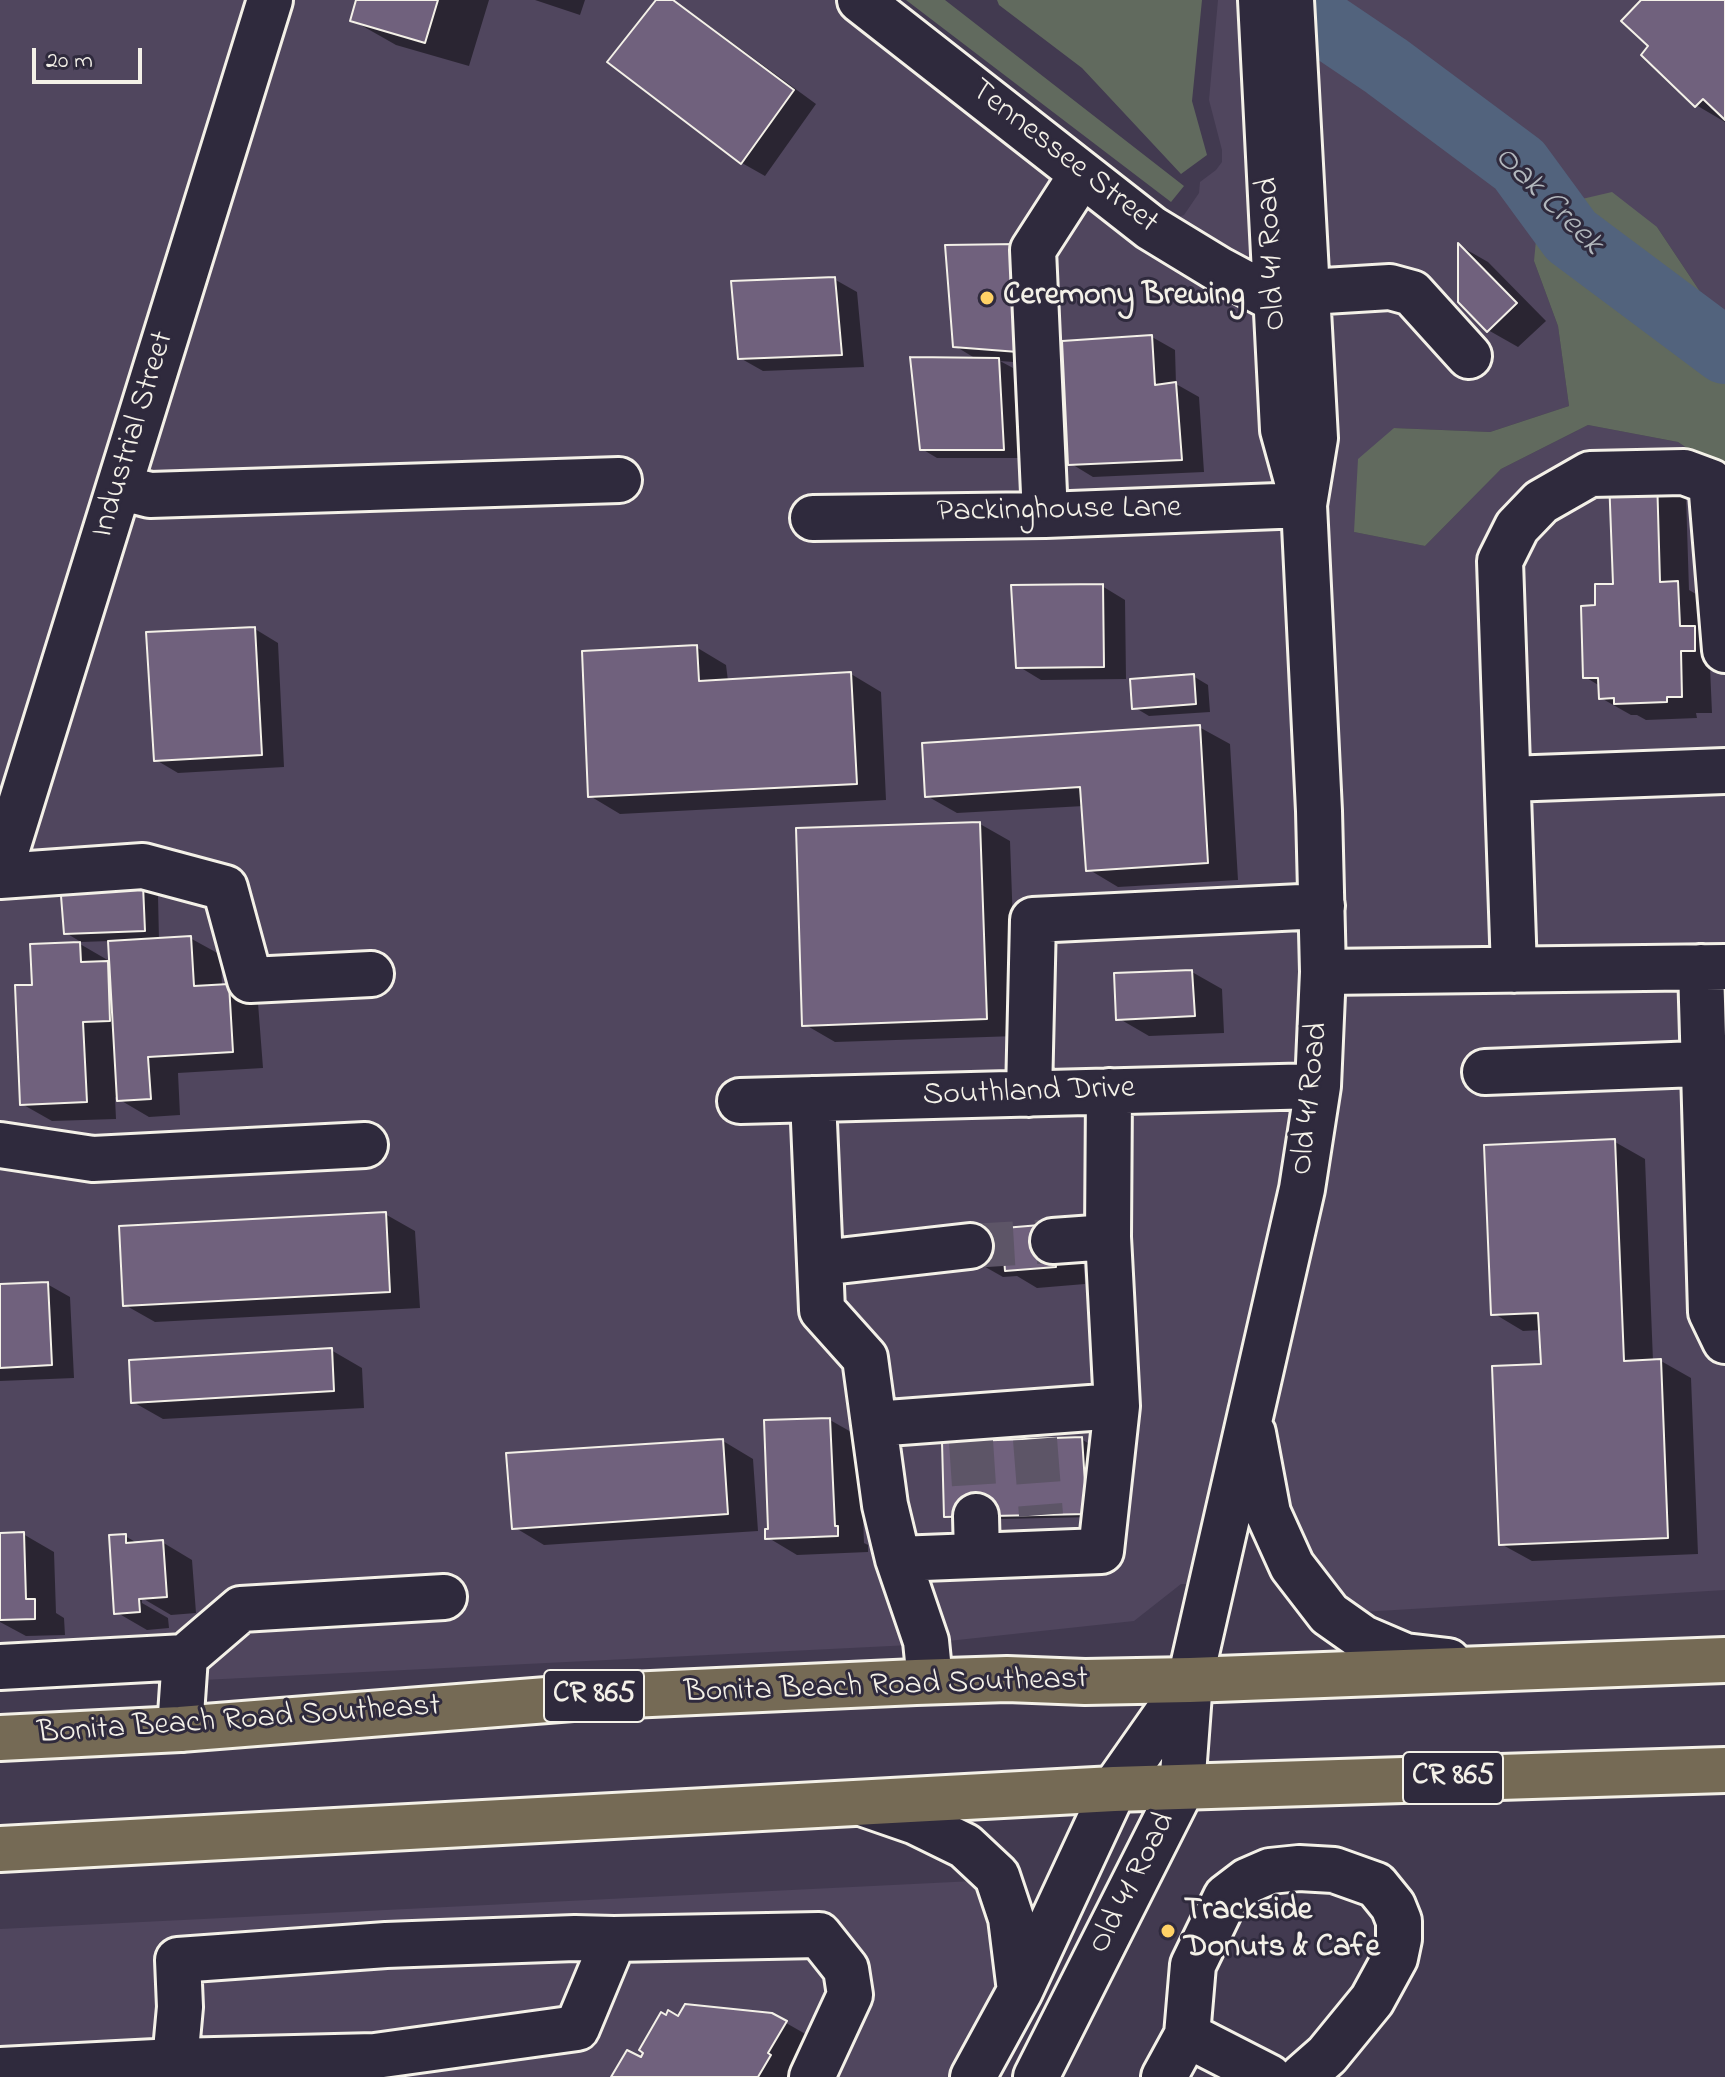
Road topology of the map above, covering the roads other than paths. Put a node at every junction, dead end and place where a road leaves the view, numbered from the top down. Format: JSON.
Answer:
{"nodes":[{"id":1,"x":270,"y":0,"type":"edge"},
{"id":2,"x":860,"y":0,"type":"edge"},
{"id":3,"x":1261,"y":0,"type":"edge"},
{"id":4,"x":1291,"y":0,"type":"edge"},
{"id":5,"x":1282,"y":78,"type":"junction"},
{"id":6,"x":1082,"y":174,"type":"junction"},
{"id":7,"x":1292,"y":296,"type":"junction"},
{"id":8,"x":1469,"y":356,"type":"dead end"},
{"id":9,"x":619,"y":480,"type":"dead end"},
{"id":10,"x":119,"y":487,"type":"junction"},
{"id":11,"x":1304,"y":505,"type":"junction"},
{"id":12,"x":1045,"y":515,"type":"junction"},
{"id":13,"x":813,"y":518,"type":"dead end"},
{"id":14,"x":1725,"y":650,"type":"edge"},
{"id":15,"x":1725,"y":771,"type":"edge"},
{"id":16,"x":1509,"y":779,"type":"junction"},
{"id":17,"x":0,"y":874,"type":"edge"},
{"id":18,"x":1322,"y":906,"type":"junction"},
{"id":19,"x":1713,"y":967,"type":"edge"},
{"id":20,"x":1514,"y":970,"type":"junction"},
{"id":21,"x":1323,"y":972,"type":"junction"},
{"id":22,"x":371,"y":974,"type":"dead end"},
{"id":23,"x":1714,"y":1064,"type":"edge"},
{"id":24,"x":1485,"y":1072,"type":"dead end"},
{"id":25,"x":1318,"y":1086,"type":"junction"},
{"id":26,"x":1109,"y":1091,"type":"junction"},
{"id":27,"x":1029,"y":1094,"type":"junction"},
{"id":28,"x":813,"y":1099,"type":"junction"},
{"id":29,"x":740,"y":1101,"type":"dead end"},
{"id":30,"x":0,"y":1145,"type":"edge"},
{"id":31,"x":365,"y":1145,"type":"dead end"},
{"id":32,"x":1108,"y":1237,"type":"junction"},
{"id":33,"x":1053,"y":1241,"type":"tunnel mouth"},
{"id":34,"x":970,"y":1246,"type":"tunnel mouth"},
{"id":35,"x":821,"y":1263,"type":"junction"},
{"id":36,"x":1725,"y":1341,"type":"edge"},
{"id":37,"x":1117,"y":1406,"type":"junction"},
{"id":38,"x":1250,"y":1417,"type":"junction"},
{"id":39,"x":874,"y":1424,"type":"junction"},
{"id":40,"x":898,"y":1559,"type":"junction"},
{"id":41,"x":444,"y":1597,"type":"dead end"},
{"id":42,"x":185,"y":1657,"type":"junction"},
{"id":43,"x":1725,"y":1660,"type":"edge"},
{"id":44,"x":0,"y":1667,"type":"edge"},
{"id":45,"x":1510,"y":1669,"type":"junction"},
{"id":46,"x":1190,"y":1680,"type":"junction"},
{"id":47,"x":930,"y":1681,"type":"junction"},
{"id":48,"x":180,"y":1729,"type":"junction"},
{"id":49,"x":0,"y":1738,"type":"edge"},
{"id":50,"x":1725,"y":1770,"type":"edge"},
{"id":51,"x":1182,"y":1788,"type":"junction"},
{"id":52,"x":1114,"y":1789,"type":"junction"},
{"id":53,"x":864,"y":1804,"type":"junction"},
{"id":54,"x":0,"y":1849,"type":"edge"},
{"id":55,"x":614,"y":1939,"type":"junction"},
{"id":56,"x":1020,"y":1991,"type":"junction"},
{"id":57,"x":1187,"y":2035,"type":"junction"},
{"id":58,"x":175,"y":2061,"type":"junction"},
{"id":59,"x":0,"y":2070,"type":"edge"},
{"id":60,"x":1257,"y":2074,"type":"edge"},
{"id":61,"x":812,"y":2077,"type":"edge"},
{"id":62,"x":973,"y":2077,"type":"edge"},
{"id":63,"x":1036,"y":2077,"type":"edge"},
{"id":64,"x":1164,"y":2077,"type":"edge"},
{"id":65,"x":1302,"y":2077,"type":"edge"}],
"edges":[{"from":1,"to":10,"type":"street","name":"Industrial Street"},
{"from":2,"to":6,"type":"street","name":"Tennessee Street"},
{"from":3,"to":5,"type":"street","name":"Old 41 Road"},
{"from":4,"to":5,"type":"street","name":"Old 41 Road"},
{"from":5,"to":7,"type":"street","name":"Old 41 Road"},
{"from":6,"to":7,"type":"street","name":"Tennessee Street"},
{"from":6,"to":12,"type":"street"},
{"from":7,"to":8,"type":"street"},
{"from":7,"to":11,"type":"street","name":"Old 41 Road"},
{"from":9,"to":10,"type":"street"},
{"from":10,"to":17,"type":"street","name":"Industrial Street"},
{"from":11,"to":12,"type":"street","name":"Packinghouse Lane"},
{"from":11,"to":18,"type":"street","name":"Old 41 Road"},
{"from":12,"to":13,"type":"street","name":"Packinghouse Lane"},
{"from":14,"to":16,"type":"street"},
{"from":15,"to":16,"type":"street"},
{"from":16,"to":20,"type":"street"},
{"from":17,"to":22,"type":"street"},
{"from":18,"to":21,"type":"street","name":"Old 41 Road"},
{"from":18,"to":27,"type":"street"},
{"from":19,"to":20,"type":"street"},
{"from":19,"to":23,"type":"street"},
{"from":20,"to":21,"type":"street"},
{"from":21,"to":25,"type":"street","name":"Old 41 Road"},
{"from":23,"to":24,"type":"street"},
{"from":23,"to":36,"type":"street"},
{"from":25,"to":26,"type":"street","name":"Southland Drive"},
{"from":25,"to":38,"type":"street","name":"Old 41 Road"},
{"from":26,"to":27,"type":"street","name":"Southland Drive"},
{"from":26,"to":32,"type":"street"},
{"from":27,"to":28,"type":"street","name":"Southland Drive"},
{"from":28,"to":29,"type":"street","name":"Southland Drive"},
{"from":28,"to":35,"type":"street"},
{"from":30,"to":31,"type":"street"},
{"from":32,"to":33,"type":"street"},
{"from":32,"to":37,"type":"street"},
{"from":34,"to":35,"type":"street"},
{"from":35,"to":39,"type":"street"},
{"from":37,"to":39,"type":"street"},
{"from":37,"to":40,"type":"street"},
{"from":38,"to":45,"type":"street"},
{"from":38,"to":46,"type":"street","name":"Old 41 Road"},
{"from":39,"to":40,"type":"street"},
{"from":40,"to":47,"type":"street"},
{"from":41,"to":42,"type":"street"},
{"from":42,"to":44,"type":"street"},
{"from":42,"to":48,"type":"street"},
{"from":43,"to":45,"type":"main road","name":"Bonita Beach Road Southeast","number":"CR 865"},
{"from":45,"to":46,"type":"main road","name":"Bonita Beach Road Southeast","number":"CR 865"},
{"from":46,"to":47,"type":"main road","name":"Bonita Beach Road Southeast","number":"CR 865"},
{"from":46,"to":51,"type":"street","name":"Old 41 Road"},
{"from":46,"to":52,"type":"street","name":"Old 41 Road"},
{"from":47,"to":48,"type":"main road","name":"Bonita Beach Road Southeast","number":"CR 865"},
{"from":48,"to":49,"type":"main road","name":"Bonita Beach Road Southeast","number":"CR 865"},
{"from":50,"to":51,"type":"main road","number":"CR 865"},
{"from":51,"to":52,"type":"main road","number":"CR 865"},
{"from":51,"to":63,"type":"street","name":"Old 41 Road"},
{"from":52,"to":53,"type":"main road","number":"CR 865"},
{"from":52,"to":56,"type":"street","name":"Old 41 Road"},
{"from":53,"to":54,"type":"main road","number":"CR 865"},
{"from":53,"to":56,"type":"street"},
{"from":55,"to":58,"type":"street"},
{"from":55,"to":58,"type":"street"},
{"from":55,"to":61,"type":"street"},
{"from":56,"to":62,"type":"street","name":"Old 41 Road"},
{"from":57,"to":60,"type":"street"},
{"from":57,"to":64,"type":"street"},
{"from":57,"to":65,"type":"street"},
{"from":58,"to":59,"type":"street"}]}
